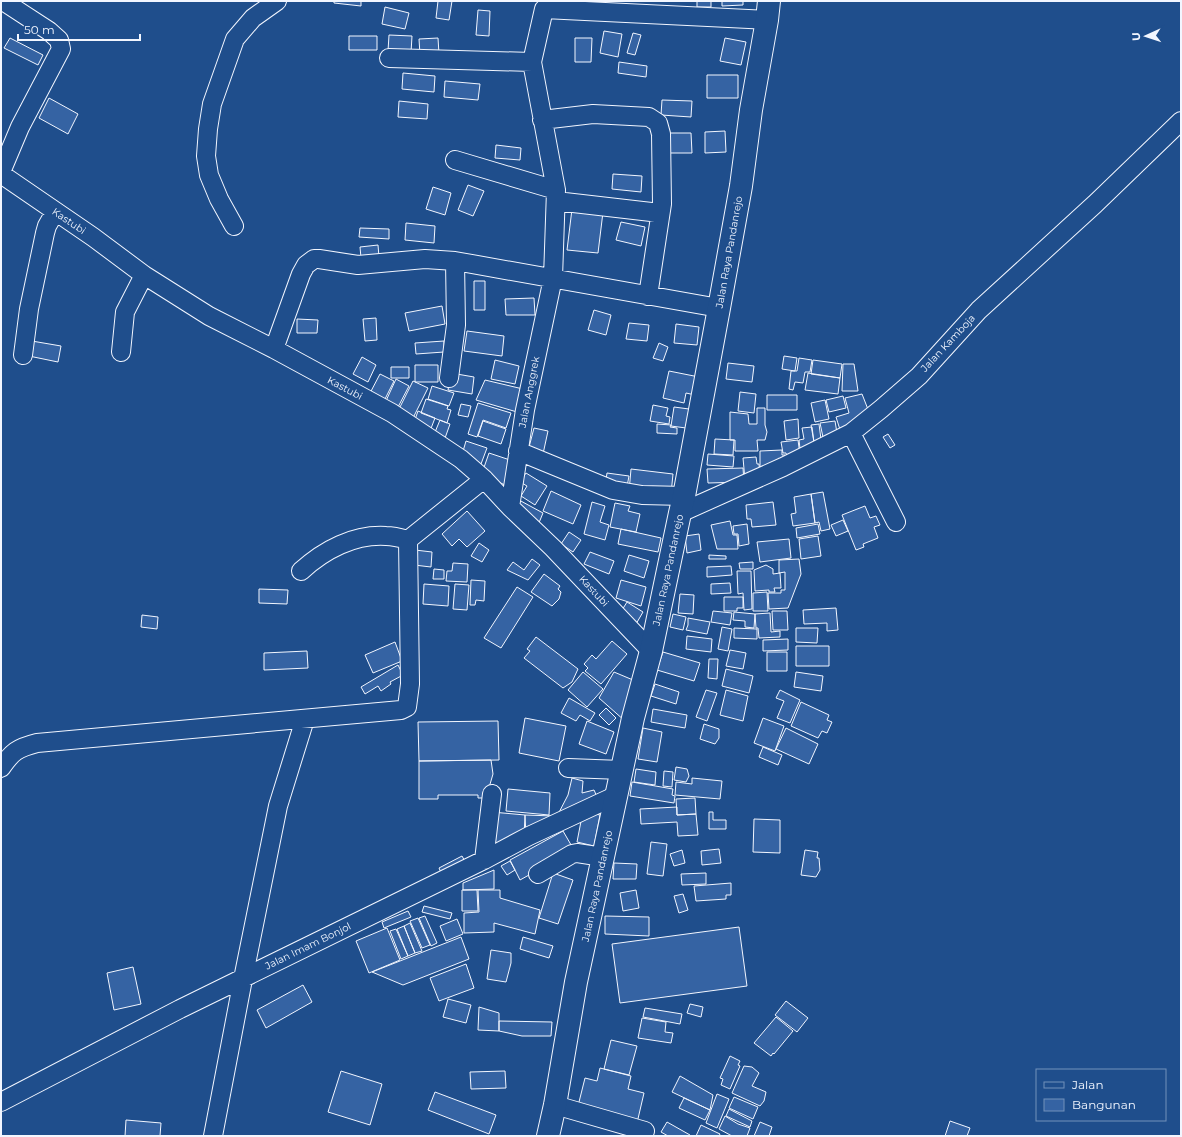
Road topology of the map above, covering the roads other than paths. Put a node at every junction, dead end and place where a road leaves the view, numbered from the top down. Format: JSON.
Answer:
{"nodes":[{"id":1,"x":3,"y":1,"type":"edge"},
{"id":2,"x":277,"y":1,"type":"edge"},
{"id":3,"x":542,"y":5,"type":"edge"},
{"id":4,"x":768,"y":11,"type":"edge"},
{"id":5,"x":389,"y":58,"type":"dead end"},
{"id":6,"x":532,"y":62,"type":"junction"},
{"id":7,"x":542,"y":120,"type":"junction"},
{"id":8,"x":1181,"y":121,"type":"edge"},
{"id":9,"x":455,"y":160,"type":"dead end"},
{"id":10,"x":1,"y":173,"type":"edge"},
{"id":11,"x":556,"y":195,"type":"junction"},
{"id":12,"x":55,"y":212,"type":"junction"},
{"id":13,"x":660,"y":213,"type":"junction"},
{"id":14,"x":234,"y":226,"type":"dead end"},
{"id":15,"x":455,"y":261,"type":"junction"},
{"id":16,"x":144,"y":275,"type":"junction"},
{"id":17,"x":553,"y":278,"type":"junction"},
{"id":18,"x":648,"y":296,"type":"junction"},
{"id":19,"x":719,"y":308,"type":"junction"},
{"id":20,"x":274,"y":349,"type":"junction"},
{"id":21,"x":121,"y":352,"type":"dead end"},
{"id":22,"x":23,"y":355,"type":"dead end"},
{"id":23,"x":449,"y":378,"type":"dead end"},
{"id":24,"x":851,"y":433,"type":"junction"},
{"id":25,"x":518,"y":451,"type":"junction"},
{"id":26,"x":484,"y":479,"type":"junction"},
{"id":27,"x":682,"y":505,"type":"junction"},
{"id":28,"x":510,"y":507,"type":"junction"},
{"id":29,"x":896,"y":522,"type":"dead end"},
{"id":30,"x":408,"y":540,"type":"junction"},
{"id":31,"x":301,"y":571,"type":"dead end"},
{"id":32,"x":651,"y":651,"type":"junction"},
{"id":33,"x":305,"y":719,"type":"junction"},
{"id":34,"x":1,"y":768,"type":"edge"},
{"id":35,"x":568,"y":768,"type":"dead end"},
{"id":36,"x":622,"y":770,"type":"junction"},
{"id":37,"x":492,"y":794,"type":"dead end"},
{"id":38,"x":617,"y":795,"type":"junction"},
{"id":39,"x":603,"y":858,"type":"junction"},
{"id":40,"x":484,"y":860,"type":"junction"},
{"id":41,"x":538,"y":874,"type":"dead end"},
{"id":42,"x":243,"y":979,"type":"junction"},
{"id":43,"x":1,"y":1102,"type":"edge"},
{"id":44,"x":555,"y":1105,"type":"junction"},
{"id":45,"x":645,"y":1131,"type":"dead end"},
{"id":46,"x":213,"y":1136,"type":"edge"},
{"id":47,"x":548,"y":1136,"type":"edge"}],
"edges":[{"from":1,"to":10,"type":"street"},
{"from":2,"to":14,"type":"street"},
{"from":3,"to":4,"type":"street"},
{"from":3,"to":6,"type":"street"},
{"from":4,"to":19,"type":"main road","name":"Jalan Raya Pandanrejo"},
{"from":5,"to":6,"type":"street"},
{"from":6,"to":7,"type":"street","name":"Jalan Anggrek"},
{"from":7,"to":11,"type":"street","name":"Jalan Anggrek"},
{"from":7,"to":13,"type":"street"},
{"from":8,"to":24,"type":"street","name":"Jalan Kamboja"},
{"from":9,"to":11,"type":"street"},
{"from":10,"to":12,"type":"street","name":"Kastubi"},
{"from":11,"to":13,"type":"street"},
{"from":11,"to":17,"type":"street","name":"Jalan Anggrek"},
{"from":12,"to":16,"type":"street","name":"Kastubi"},
{"from":12,"to":22,"type":"street"},
{"from":13,"to":18,"type":"street"},
{"from":15,"to":17,"type":"street"},
{"from":15,"to":20,"type":"street"},
{"from":15,"to":23,"type":"street"},
{"from":16,"to":20,"type":"street","name":"Kastubi"},
{"from":16,"to":21,"type":"street"},
{"from":17,"to":18,"type":"street"},
{"from":17,"to":25,"type":"street","name":"Jalan Anggrek"},
{"from":18,"to":19,"type":"street"},
{"from":19,"to":27,"type":"main road","name":"Jalan Raya Pandanrejo"},
{"from":20,"to":26,"type":"street","name":"Kastubi"},
{"from":24,"to":27,"type":"street","name":"Jalan Kamboja"},
{"from":24,"to":29,"type":"street"},
{"from":25,"to":27,"type":"street"},
{"from":25,"to":28,"type":"street","name":"Jalan Anggrek"},
{"from":26,"to":28,"type":"street","name":"Kastubi"},
{"from":26,"to":30,"type":"street"},
{"from":27,"to":32,"type":"main road","name":"Jalan Raya Pandanrejo"},
{"from":28,"to":32,"type":"street","name":"Kastubi"},
{"from":30,"to":31,"type":"street"},
{"from":30,"to":33,"type":"street"},
{"from":32,"to":36,"type":"main road","name":"Jalan Raya Pandanrejo"},
{"from":33,"to":34,"type":"street"},
{"from":33,"to":42,"type":"street"},
{"from":35,"to":36,"type":"street"},
{"from":36,"to":38,"type":"main road","name":"Jalan Raya Pandanrejo"},
{"from":37,"to":40,"type":"street"},
{"from":38,"to":39,"type":"main road","name":"Jalan Raya Pandanrejo"},
{"from":38,"to":40,"type":"street","name":"Jalan Imam Bonjol"},
{"from":39,"to":41,"type":"street"},
{"from":39,"to":44,"type":"main road","name":"Jalan Raya Pandanrejo"},
{"from":40,"to":42,"type":"street","name":"Jalan Imam Bonjol"},
{"from":42,"to":43,"type":"street","name":"Jalan Imam Bonjol"},
{"from":42,"to":46,"type":"street"},
{"from":44,"to":45,"type":"street"},
{"from":44,"to":47,"type":"main road","name":"Jalan Raya Pandanrejo"}]}
